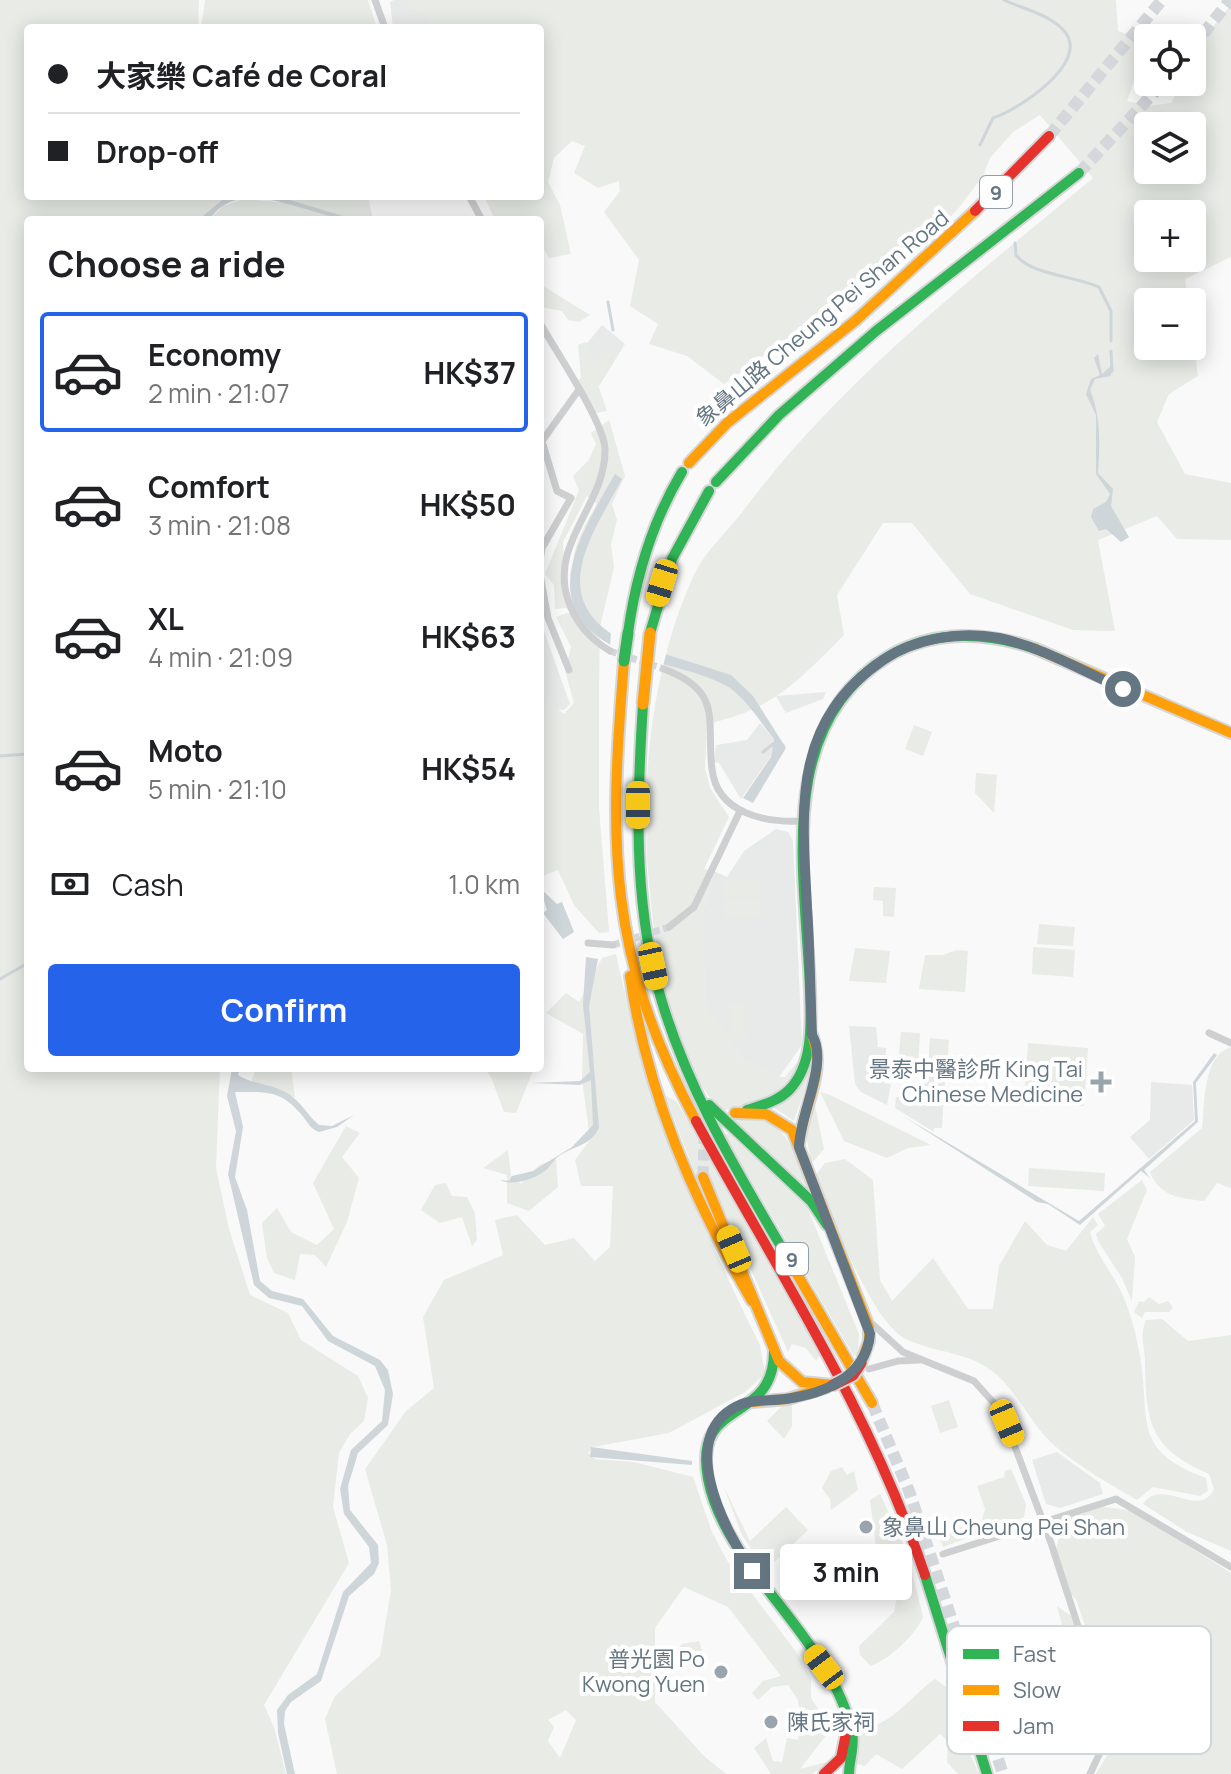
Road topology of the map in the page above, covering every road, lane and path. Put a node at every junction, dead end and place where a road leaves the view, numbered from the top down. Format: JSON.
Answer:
{"nodes":[{"id":1,"x":375,"y":0,"type":"edge"},
{"id":2,"x":384,"y":24,"type":"edge"},
{"id":3,"x":1049,"y":136,"type":"tunnel mouth"},
{"id":4,"x":1079,"y":173,"type":"tunnel mouth"},
{"id":5,"x":544,"y":330,"type":"edge"},
{"id":6,"x":578,"y":391,"type":"junction"},
{"id":7,"x":544,"y":436,"type":"edge"},
{"id":8,"x":544,"y":450,"type":"edge"},
{"id":9,"x":571,"y":498,"type":"junction"},
{"id":10,"x":591,"y":503,"type":"junction"},
{"id":11,"x":544,"y":542,"type":"edge"},
{"id":12,"x":544,"y":596,"type":"edge"},
{"id":13,"x":610,"y":651,"type":"tunnel mouth"},
{"id":14,"x":664,"y":669,"type":"tunnel mouth"},
{"id":15,"x":569,"y":670,"type":"dead end"},
{"id":16,"x":1231,"y":733,"type":"edge"},
{"id":17,"x":740,"y":811,"type":"junction"},
{"id":18,"x":803,"y":821,"type":"junction"},
{"id":19,"x":669,"y":927,"type":"tunnel mouth"},
{"id":20,"x":588,"y":943,"type":"dead end"},
{"id":21,"x":613,"y":945,"type":"tunnel mouth"},
{"id":22,"x":629,"y":957,"type":"junction"},
{"id":23,"x":1209,"y":1033,"type":"dead end"},
{"id":24,"x":812,"y":1035,"type":"junction"},
{"id":25,"x":1231,"y":1043,"type":"edge"},
{"id":26,"x":698,"y":1089,"type":"junction"},
{"id":27,"x":799,"y":1147,"type":"junction"},
{"id":28,"x":703,"y":1177,"type":"tunnel mouth"},
{"id":29,"x":827,"y":1225,"type":"junction"},
{"id":30,"x":752,"y":1301,"type":"junction"},
{"id":31,"x":864,"y":1317,"type":"junction"},
{"id":32,"x":774,"y":1348,"type":"junction"},
{"id":33,"x":922,"y":1360,"type":"junction"},
{"id":34,"x":865,"y":1366,"type":"junction"},
{"id":35,"x":831,"y":1385,"type":"junction"},
{"id":36,"x":872,"y":1403,"type":"tunnel mouth"},
{"id":37,"x":743,"y":1404,"type":"junction"},
{"id":38,"x":1044,"y":1521,"type":"junction"},
{"id":39,"x":943,"y":1554,"type":"dead end"},
{"id":40,"x":1231,"y":1567,"type":"edge"},
{"id":41,"x":1078,"y":1626,"type":"edge"},
{"id":42,"x":947,"y":1655,"type":"edge"},
{"id":43,"x":847,"y":1719,"type":"junction"},
{"id":44,"x":980,"y":1754,"type":"edge"},
{"id":45,"x":1099,"y":1754,"type":"edge"},
{"id":46,"x":827,"y":1772,"type":"edge"},
{"id":47,"x":848,"y":1774,"type":"edge"},
{"id":48,"x":987,"y":1774,"type":"edge"},
{"id":49,"x":1090,"y":1774,"type":"edge"}],
"edges":[{"from":1,"to":2,"type":"street"},
{"from":3,"to":22,"type":"main road","name":"象鼻山路 Cheung Pei Shan Road","number":"9","bridge":true},
{"from":4,"to":26,"type":"main road","name":"象鼻山路 Cheung Pei Shan Road","number":"9","bridge":true},
{"from":5,"to":6,"type":"street"},
{"from":6,"to":7,"type":"street"},
{"from":6,"to":10,"type":"street"},
{"from":8,"to":9,"type":"street"},
{"from":9,"to":10,"type":"street"},
{"from":9,"to":11,"type":"street"},
{"from":10,"to":13,"type":"street"},
{"from":12,"to":15,"type":"street"},
{"from":14,"to":17,"type":"street"},
{"from":16,"to":18,"type":"main road"},
{"from":17,"to":18,"type":"street"},
{"from":17,"to":19,"type":"street"},
{"from":18,"to":24,"type":"main road"},
{"from":20,"to":21,"type":"street"},
{"from":22,"to":30,"type":"main road"},
{"from":22,"to":42,"type":"main road","name":"象鼻山路 Cheung Pei Shan Road","number":"9"},
{"from":23,"to":25,"type":"street"},
{"from":24,"to":27,"type":"main road"},
{"from":24,"to":27,"type":"main road"},
{"from":26,"to":29,"type":"main road"},
{"from":26,"to":36,"type":"main road","name":"象鼻山路 Cheung Pei Shan Road","number":"9"},
{"from":27,"to":29,"type":"main road"},
{"from":28,"to":30,"type":"main road"},
{"from":29,"to":31,"type":"main road"},
{"from":30,"to":32,"type":"main road"},
{"from":31,"to":33,"type":"street"},
{"from":31,"to":34,"type":"main road"},
{"from":32,"to":35,"type":"main road"},
{"from":32,"to":37,"type":"main road"},
{"from":33,"to":34,"type":"street"},
{"from":33,"to":38,"type":"street"},
{"from":34,"to":35,"type":"main road","bridge":true},
{"from":35,"to":37,"type":"main road"},
{"from":37,"to":43,"type":"main road"},
{"from":38,"to":39,"type":"street"},
{"from":38,"to":40,"type":"street"},
{"from":38,"to":41,"type":"street"},
{"from":43,"to":46,"type":"main road"},
{"from":43,"to":47,"type":"main road"},
{"from":44,"to":48,"type":"main road","name":"象鼻山路 Cheung Pei Shan Road","number":"9"},
{"from":45,"to":49,"type":"street"},
{"from":46,"to":47,"type":"main road"}]}
